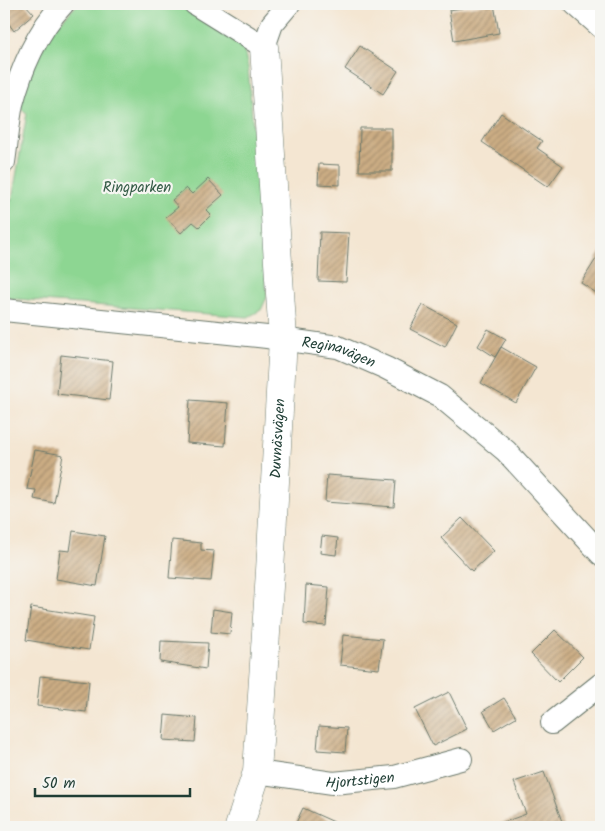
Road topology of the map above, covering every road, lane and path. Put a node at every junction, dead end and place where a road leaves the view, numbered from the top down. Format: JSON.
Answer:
{"nodes":[{"id":1,"x":63,"y":4,"type":"edge"},
{"id":2,"x":195,"y":4,"type":"edge"},
{"id":3,"x":289,"y":4,"type":"edge"},
{"id":4,"x":575,"y":4,"type":"edge"},
{"id":5,"x":601,"y":27,"type":"edge"},
{"id":6,"x":264,"y":47,"type":"junction"},
{"id":7,"x":4,"y":162,"type":"edge"},
{"id":8,"x":4,"y":310,"type":"edge"},
{"id":9,"x":283,"y":339,"type":"junction"},
{"id":10,"x":601,"y":554,"type":"edge"},
{"id":11,"x":601,"y":684,"type":"edge"},
{"id":12,"x":552,"y":723,"type":"dead end"},
{"id":13,"x":460,"y":759,"type":"dead end"},
{"id":14,"x":257,"y":772,"type":"junction"},
{"id":15,"x":239,"y":827,"type":"edge"}],
"edges":[{"from":1,"to":7,"type":"street"},
{"from":2,"to":6,"type":"street"},
{"from":3,"to":6,"type":"street"},
{"from":4,"to":5,"type":"street"},
{"from":6,"to":9,"type":"street","name":"Duvnäsvägen"},
{"from":8,"to":9,"type":"street","name":"Reginavägen"},
{"from":9,"to":10,"type":"street","name":"Reginavägen"},
{"from":9,"to":14,"type":"street","name":"Duvnäsvägen"},
{"from":11,"to":12,"type":"street"},
{"from":13,"to":14,"type":"street","name":"Hjortstigen"},
{"from":14,"to":15,"type":"street","name":"Duvnäsvägen"}]}
